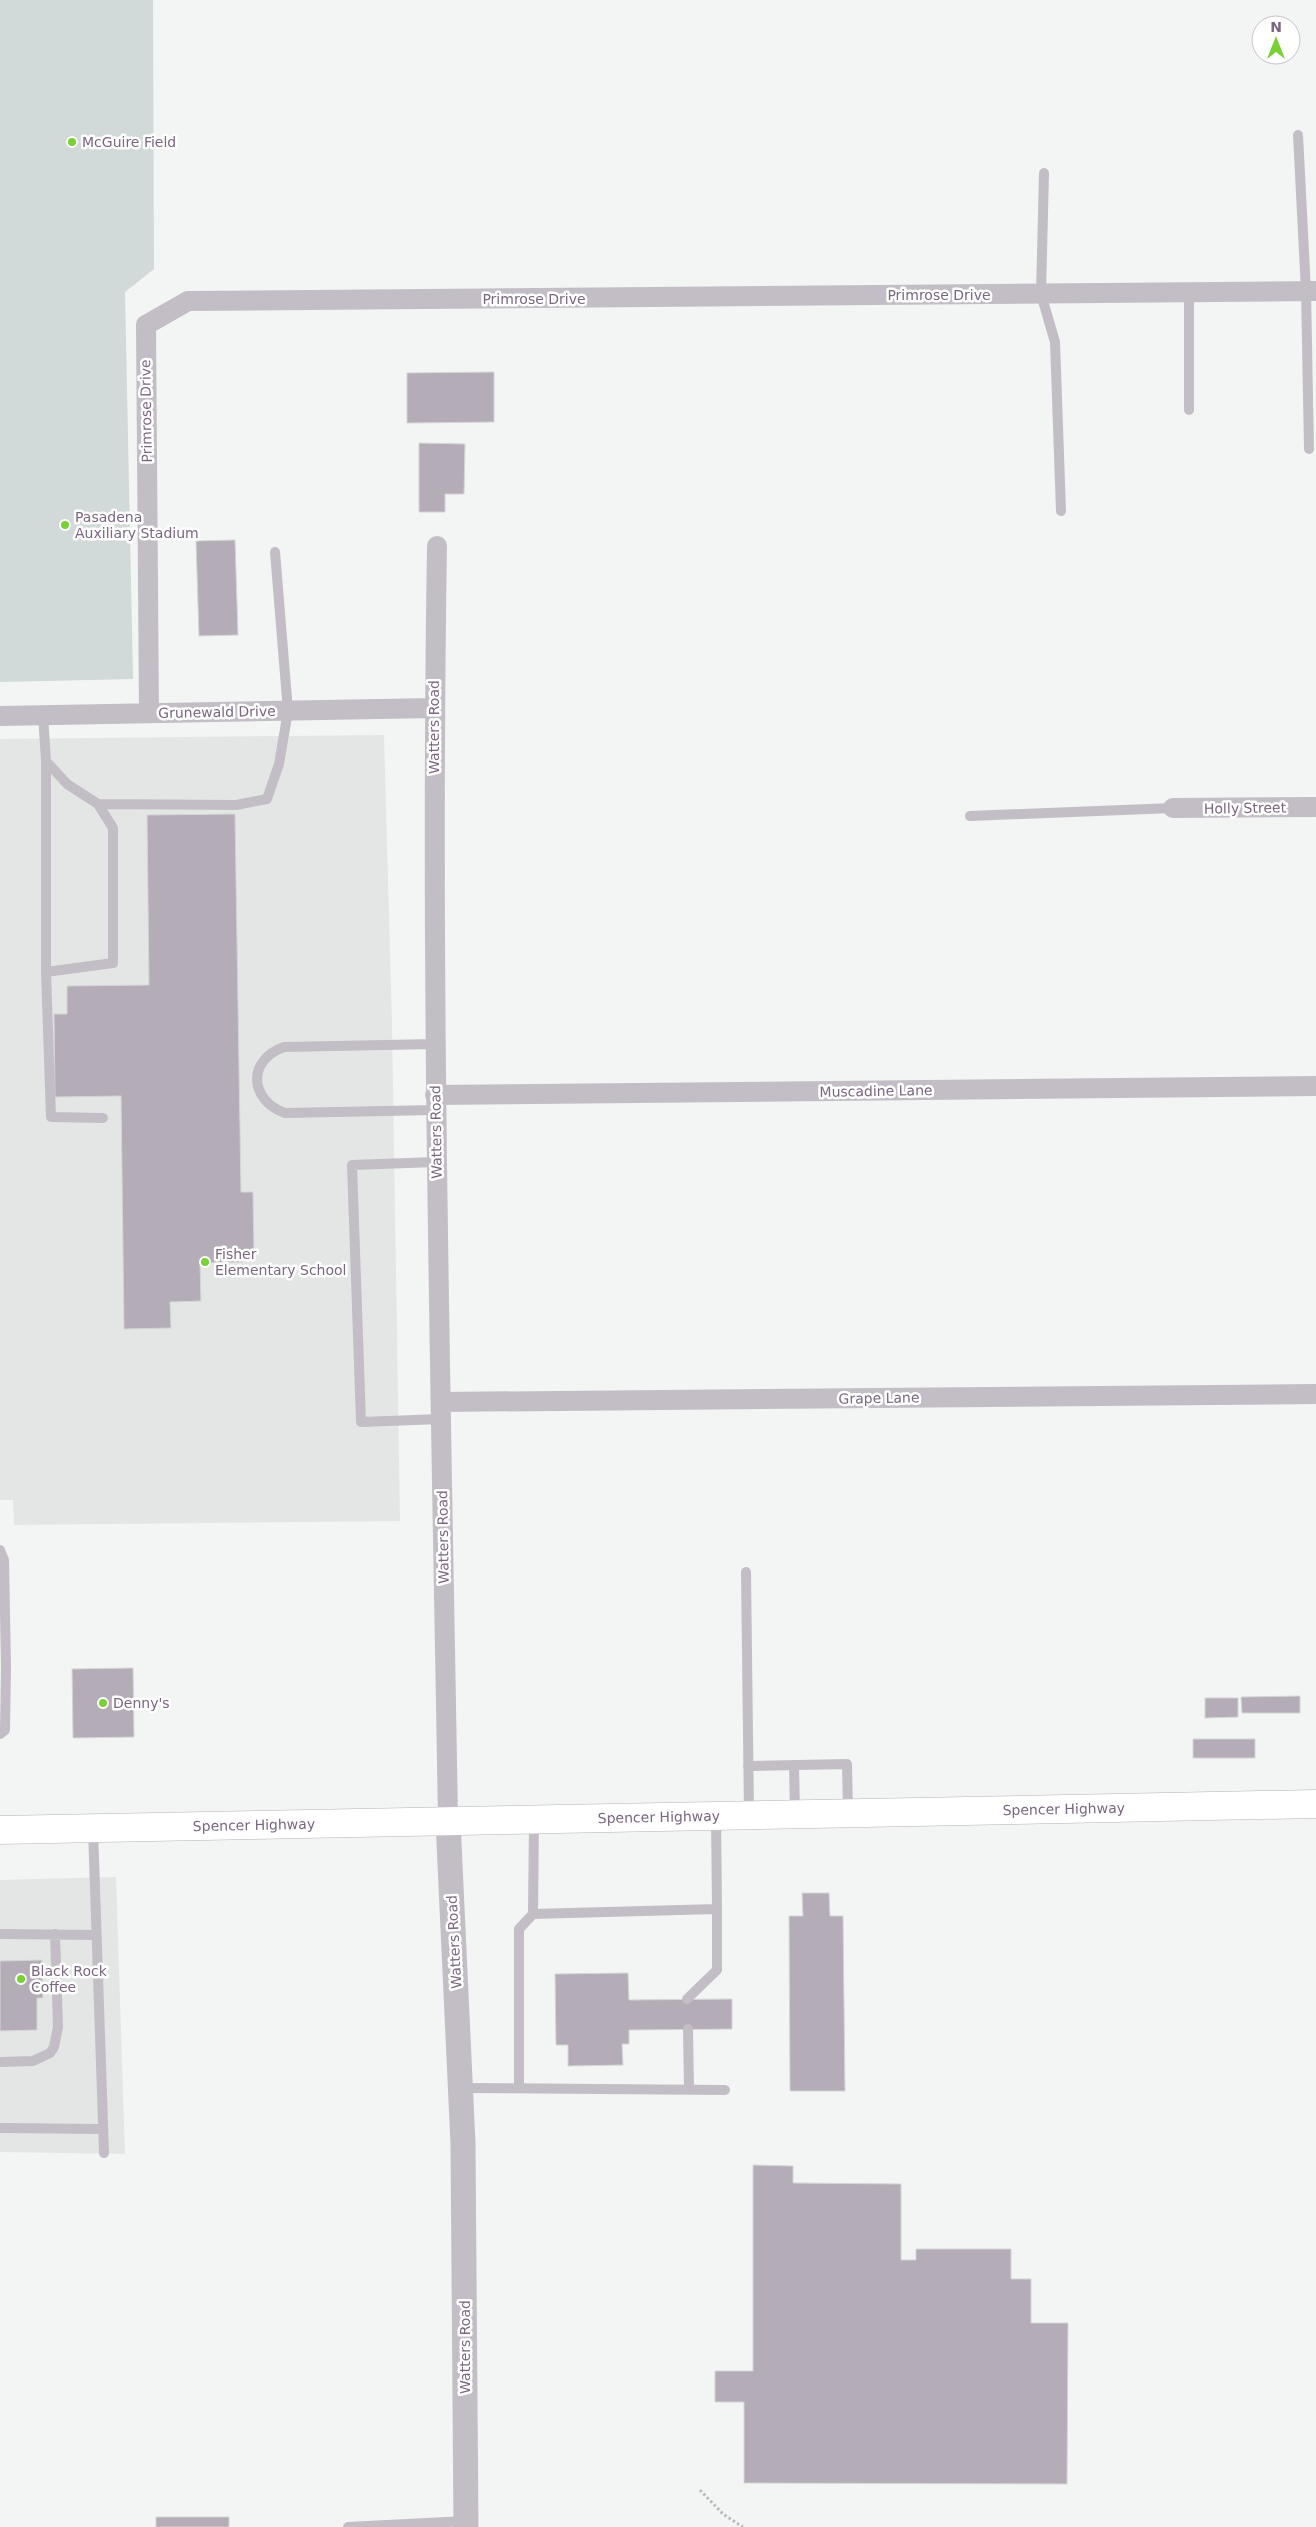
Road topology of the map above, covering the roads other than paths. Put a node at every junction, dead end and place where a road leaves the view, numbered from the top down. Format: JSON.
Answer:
{"nodes":[{"id":1,"x":1298,"y":135,"type":"dead end"},
{"id":2,"x":1044,"y":174,"type":"dead end"},
{"id":3,"x":1311,"y":291,"type":"edge"},
{"id":4,"x":1189,"y":292,"type":"junction"},
{"id":5,"x":1041,"y":294,"type":"junction"},
{"id":6,"x":1189,"y":410,"type":"dead end"},
{"id":7,"x":1309,"y":449,"type":"dead end"},
{"id":8,"x":1060,"y":511,"type":"dead end"},
{"id":9,"x":436,"y":546,"type":"dead end"},
{"id":10,"x":275,"y":552,"type":"dead end"},
{"id":11,"x":434,"y":708,"type":"junction"},
{"id":12,"x":288,"y":711,"type":"junction"},
{"id":13,"x":149,"y":713,"type":"junction"},
{"id":14,"x":44,"y":715,"type":"junction"},
{"id":15,"x":0,"y":716,"type":"edge"},
{"id":16,"x":46,"y":761,"type":"junction"},
{"id":17,"x":98,"y":804,"type":"junction"},
{"id":18,"x":1316,"y":807,"type":"edge"},
{"id":19,"x":1173,"y":808,"type":"joint"},
{"id":20,"x":970,"y":816,"type":"dead end"},
{"id":21,"x":46,"y":972,"type":"junction"},
{"id":22,"x":435,"y":1044,"type":"junction"},
{"id":23,"x":1316,"y":1086,"type":"edge"},
{"id":24,"x":435,"y":1103,"type":"junction"},
{"id":25,"x":103,"y":1118,"type":"dead end"},
{"id":26,"x":436,"y":1162,"type":"junction"},
{"id":27,"x":1316,"y":1394,"type":"edge"},
{"id":28,"x":441,"y":1411,"type":"junction"},
{"id":29,"x":0,"y":1550,"type":"edge"},
{"id":30,"x":746,"y":1572,"type":"dead end"},
{"id":31,"x":0,"y":1734,"type":"edge"},
{"id":32,"x":794,"y":1765,"type":"junction"},
{"id":33,"x":748,"y":1766,"type":"junction"},
{"id":34,"x":1316,"y":1804,"type":"edge"},
{"id":35,"x":848,"y":1814,"type":"junction"},
{"id":36,"x":795,"y":1815,"type":"junction"},
{"id":37,"x":716,"y":1816,"type":"junction"},
{"id":38,"x":748,"y":1816,"type":"junction"},
{"id":39,"x":534,"y":1820,"type":"junction"},
{"id":40,"x":448,"y":1821,"type":"junction"},
{"id":41,"x":93,"y":1828,"type":"junction"},
{"id":42,"x":0,"y":1830,"type":"edge"},
{"id":43,"x":717,"y":1909,"type":"junction"},
{"id":44,"x":533,"y":1914,"type":"junction"},
{"id":45,"x":0,"y":1934,"type":"edge"},
{"id":46,"x":55,"y":1934,"type":"junction"},
{"id":47,"x":96,"y":1935,"type":"junction"},
{"id":48,"x":687,"y":1999,"type":"dead end"},
{"id":49,"x":688,"y":2029,"type":"dead end"},
{"id":50,"x":0,"y":2062,"type":"edge"},
{"id":51,"x":460,"y":2088,"type":"junction"},
{"id":52,"x":519,"y":2088,"type":"junction"},
{"id":53,"x":689,"y":2089,"type":"junction"},
{"id":54,"x":725,"y":2090,"type":"dead end"},
{"id":55,"x":0,"y":2128,"type":"edge"},
{"id":56,"x":104,"y":2129,"type":"junction"},
{"id":57,"x":104,"y":2153,"type":"dead end"},
{"id":58,"x":466,"y":2524,"type":"edge"},
{"id":59,"x":393,"y":2526,"type":"edge"},
{"id":60,"x":348,"y":2527,"type":"edge"}],
"edges":[{"from":1,"to":3,"type":"lane"},
{"from":2,"to":5,"type":"lane"},
{"from":3,"to":4,"type":"street","name":"Primrose Drive"},
{"from":3,"to":7,"type":"lane"},
{"from":4,"to":5,"type":"street","name":"Primrose Drive"},
{"from":4,"to":6,"type":"lane"},
{"from":5,"to":8,"type":"lane"},
{"from":5,"to":13,"type":"street","name":"Primrose Drive"},
{"from":9,"to":11,"type":"street","name":"Watters Road"},
{"from":10,"to":12,"type":"lane"},
{"from":11,"to":12,"type":"street","name":"Grunewald Drive"},
{"from":11,"to":22,"type":"street","name":"Watters Road"},
{"from":12,"to":13,"type":"street","name":"Grunewald Drive"},
{"from":12,"to":17,"type":"lane"},
{"from":13,"to":14,"type":"street","name":"Grunewald Drive"},
{"from":14,"to":15,"type":"street","name":"Grunewald Drive"},
{"from":14,"to":16,"type":"lane"},
{"from":16,"to":17,"type":"lane"},
{"from":16,"to":21,"type":"lane"},
{"from":17,"to":21,"type":"lane"},
{"from":18,"to":19,"type":"street","name":"Holly Street"},
{"from":19,"to":20,"type":"lane"},
{"from":21,"to":25,"type":"lane"},
{"from":22,"to":24,"type":"street","name":"Watters Road"},
{"from":22,"to":24,"type":"lane"},
{"from":23,"to":24,"type":"street","name":"Muscadine Lane"},
{"from":24,"to":26,"type":"street","name":"Watters Road"},
{"from":26,"to":28,"type":"street","name":"Watters Road"},
{"from":26,"to":28,"type":"lane"},
{"from":27,"to":28,"type":"street","name":"Grape Lane"},
{"from":28,"to":40,"type":"street","name":"Watters Road"},
{"from":29,"to":31,"type":"lane"},
{"from":30,"to":33,"type":"lane"},
{"from":32,"to":33,"type":"lane"},
{"from":32,"to":35,"type":"lane"},
{"from":32,"to":36,"type":"lane"},
{"from":33,"to":38,"type":"lane"},
{"from":34,"to":35,"type":"main road","name":"Spencer Highway"},
{"from":35,"to":36,"type":"main road","name":"Spencer Highway"},
{"from":36,"to":38,"type":"main road","name":"Spencer Highway"},
{"from":37,"to":38,"type":"main road","name":"Spencer Highway"},
{"from":37,"to":39,"type":"main road","name":"Spencer Highway"},
{"from":37,"to":43,"type":"lane"},
{"from":39,"to":40,"type":"main road","name":"Spencer Highway"},
{"from":39,"to":44,"type":"lane"},
{"from":40,"to":41,"type":"main road","name":"Spencer Highway"},
{"from":40,"to":51,"type":"street","name":"Watters Road"},
{"from":41,"to":42,"type":"main road","name":"Spencer Highway"},
{"from":41,"to":47,"type":"lane"},
{"from":43,"to":44,"type":"lane"},
{"from":43,"to":48,"type":"lane"},
{"from":44,"to":52,"type":"lane"},
{"from":45,"to":46,"type":"lane"},
{"from":46,"to":47,"type":"lane"},
{"from":46,"to":50,"type":"lane"},
{"from":47,"to":56,"type":"lane"},
{"from":49,"to":53,"type":"lane"},
{"from":51,"to":52,"type":"lane"},
{"from":51,"to":58,"type":"street","name":"Watters Road"},
{"from":52,"to":53,"type":"lane"},
{"from":53,"to":54,"type":"lane"},
{"from":55,"to":56,"type":"lane"},
{"from":56,"to":57,"type":"lane"},
{"from":58,"to":59,"type":"lane"},
{"from":59,"to":60,"type":"lane"}]}
